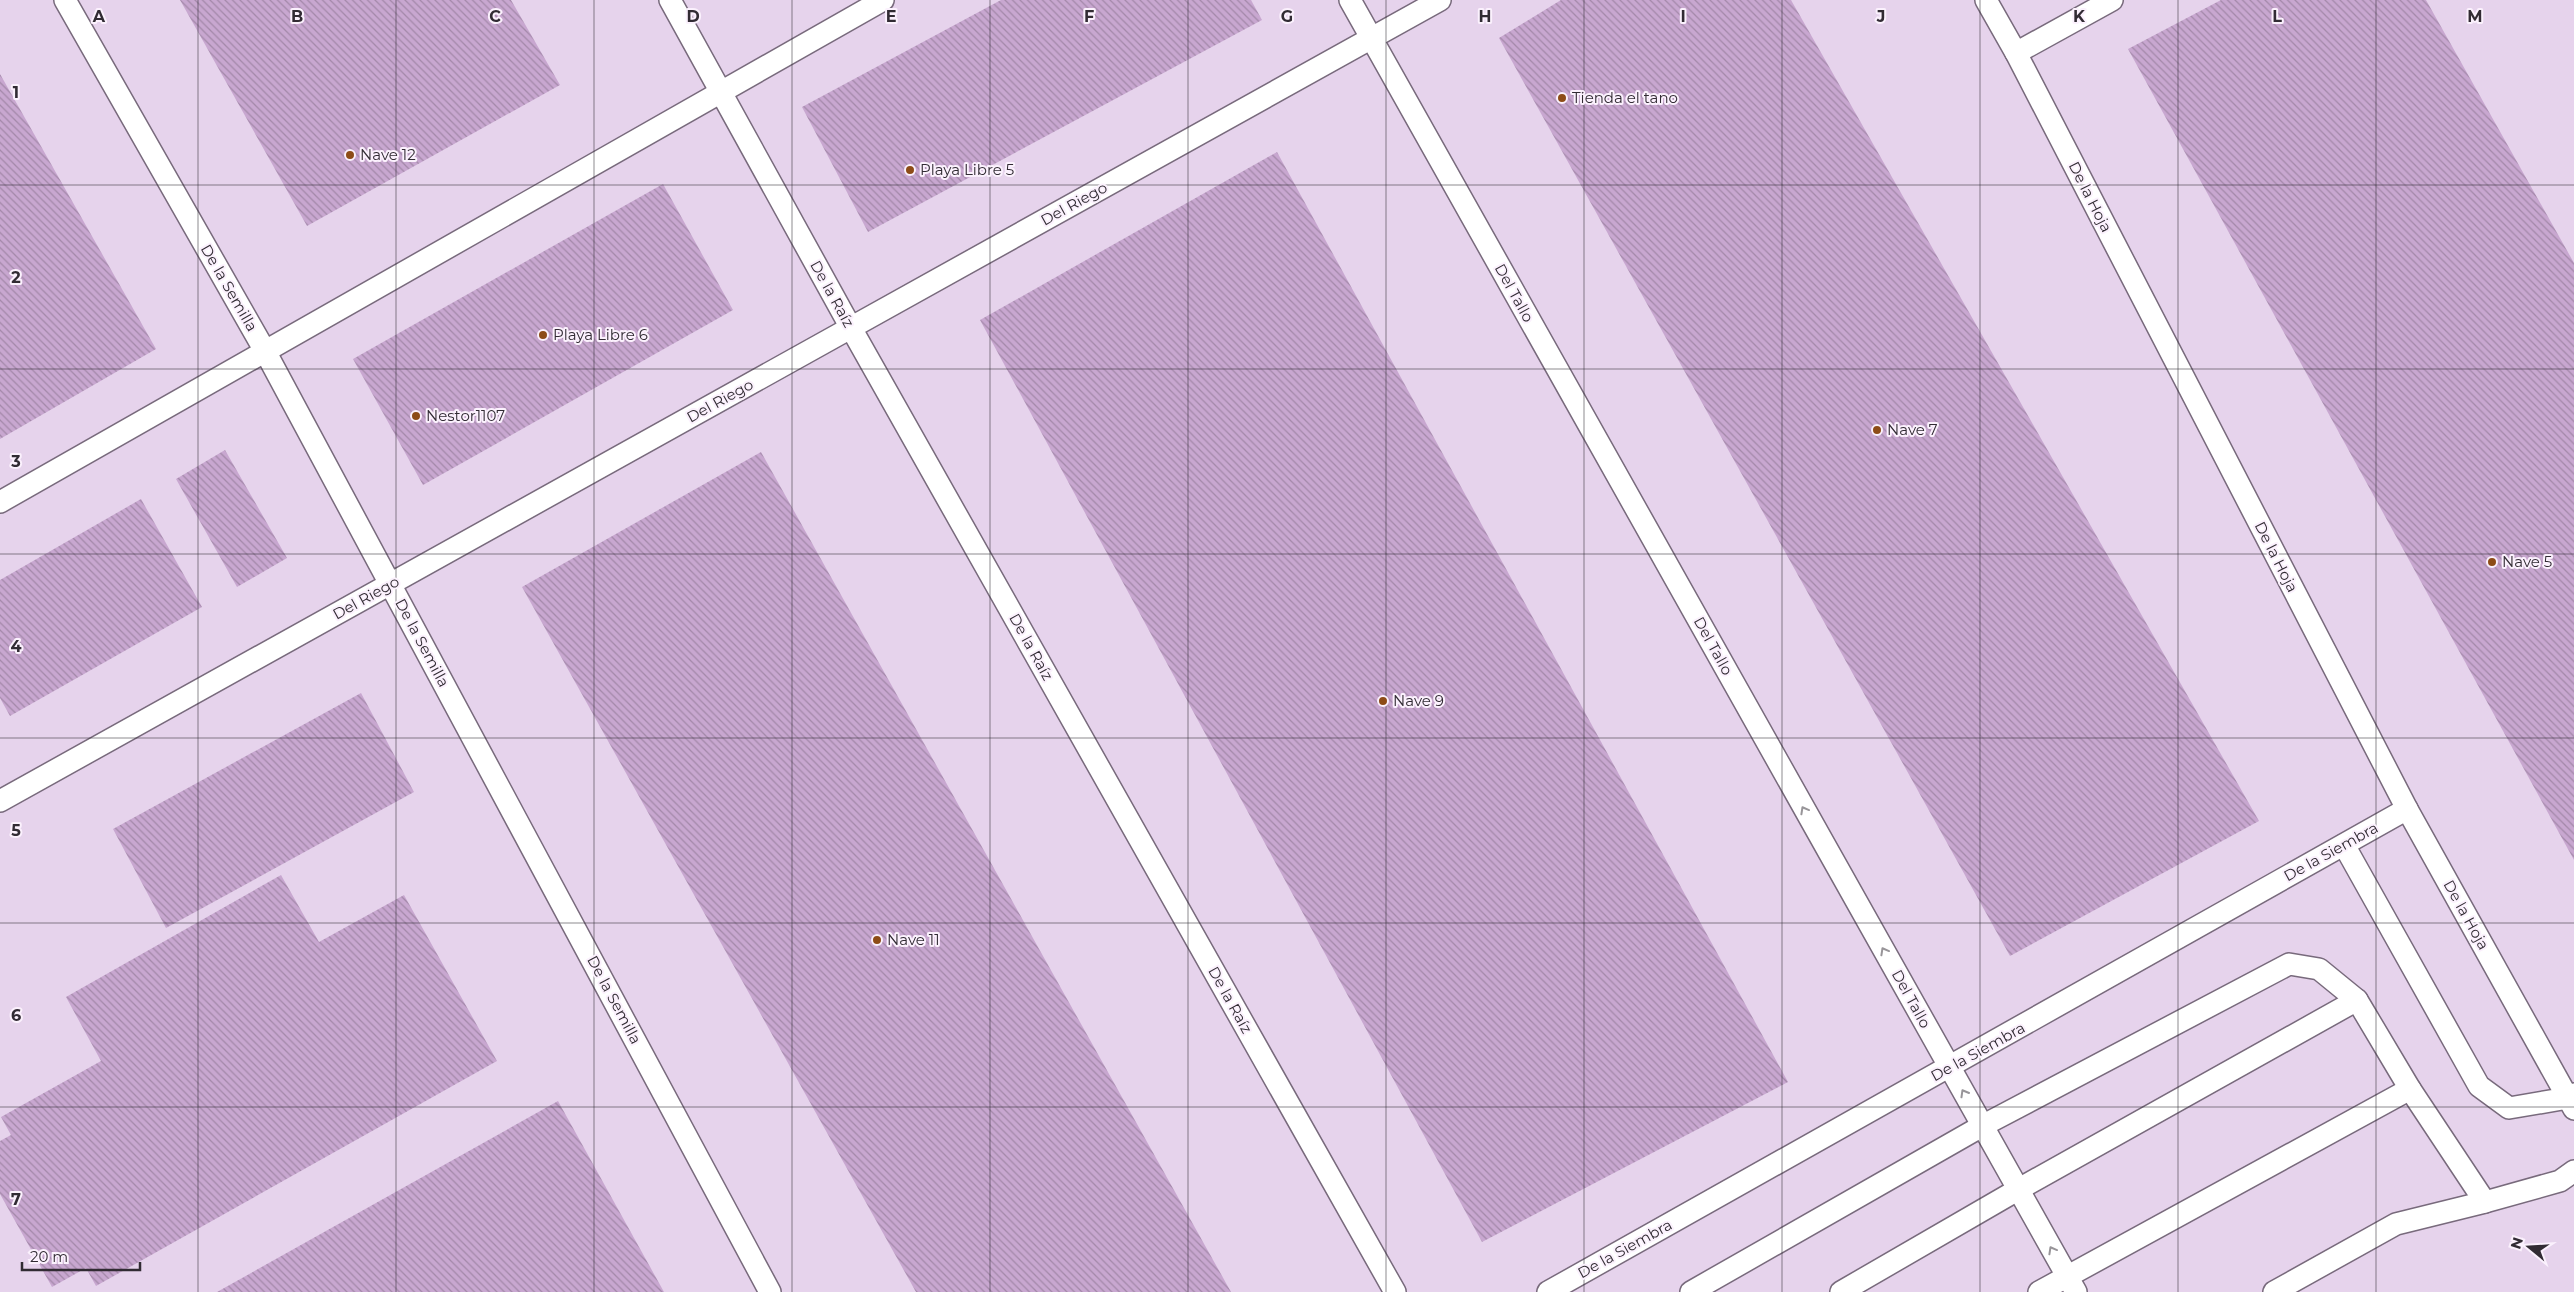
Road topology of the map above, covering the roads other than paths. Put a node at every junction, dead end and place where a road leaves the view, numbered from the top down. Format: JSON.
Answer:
{"nodes":[{"id":1,"x":65,"y":0,"type":"edge"},
{"id":2,"x":670,"y":0,"type":"edge"},
{"id":3,"x":883,"y":0,"type":"edge"},
{"id":4,"x":1350,"y":0,"type":"edge"},
{"id":5,"x":1440,"y":0,"type":"edge"},
{"id":6,"x":1986,"y":0,"type":"edge"},
{"id":7,"x":2112,"y":0,"type":"edge"},
{"id":8,"x":1371,"y":38,"type":"junction"},
{"id":9,"x":2016,"y":53,"type":"junction"},
{"id":10,"x":722,"y":90,"type":"junction"},
{"id":11,"x":851,"y":328,"type":"junction"},
{"id":12,"x":265,"y":351,"type":"junction"},
{"id":13,"x":0,"y":502,"type":"edge"},
{"id":14,"x":390,"y":584,"type":"junction"},
{"id":15,"x":0,"y":801,"type":"edge"},
{"id":16,"x":2407,"y":809,"type":"junction"},
{"id":17,"x":2344,"y":845,"type":"junction"},
{"id":18,"x":2357,"y":1000,"type":"junction"},
{"id":19,"x":1949,"y":1068,"type":"junction"},
{"id":20,"x":2410,"y":1090,"type":"junction"},
{"id":21,"x":2572,"y":1100,"type":"edge"},
{"id":22,"x":1982,"y":1126,"type":"junction"},
{"id":23,"x":2574,"y":1171,"type":"edge"},
{"id":24,"x":2019,"y":1190,"type":"junction"},
{"id":25,"x":2485,"y":1202,"type":"junction"},
{"id":26,"x":2072,"y":1284,"type":"edge"},
{"id":27,"x":770,"y":1292,"type":"edge"},
{"id":28,"x":1395,"y":1292,"type":"edge"},
{"id":29,"x":1548,"y":1292,"type":"edge"},
{"id":30,"x":1691,"y":1292,"type":"edge"},
{"id":31,"x":1841,"y":1292,"type":"edge"},
{"id":32,"x":2039,"y":1292,"type":"edge"},
{"id":33,"x":2274,"y":1292,"type":"edge"}],
"edges":[{"from":1,"to":12,"type":"lane","name":"De la Semilla"},
{"from":2,"to":10,"type":"lane","name":"De la Raíz"},
{"from":3,"to":10,"type":"lane"},
{"from":4,"to":8,"type":"lane","name":"Del Tallo"},
{"from":5,"to":8,"type":"lane","name":"Del Riego"},
{"from":6,"to":9,"type":"lane","name":"De la Hoja"},
{"from":7,"to":9,"type":"lane"},
{"from":8,"to":11,"type":"lane","name":"Del Riego"},
{"from":19,"to":8,"type":"lane","name":"Del Tallo","one_way":true},
{"from":9,"to":16,"type":"lane","name":"De la Hoja"},
{"from":10,"to":11,"type":"lane","name":"De la Raíz"},
{"from":10,"to":12,"type":"lane"},
{"from":11,"to":14,"type":"lane","name":"Del Riego"},
{"from":11,"to":28,"type":"lane","name":"De la Raíz"},
{"from":12,"to":13,"type":"lane"},
{"from":12,"to":14,"type":"lane","name":"De la Semilla"},
{"from":14,"to":15,"type":"lane","name":"Del Riego"},
{"from":14,"to":27,"type":"lane","name":"De la Semilla"},
{"from":16,"to":17,"type":"lane","name":"De la Siembra"},
{"from":16,"to":21,"type":"lane","name":"De la Hoja"},
{"from":17,"to":19,"type":"lane","name":"De la Siembra"},
{"from":17,"to":21,"type":"lane"},
{"from":18,"to":20,"type":"lane"},
{"from":18,"to":22,"type":"lane"},
{"from":18,"to":24,"type":"lane"},
{"from":22,"to":19,"type":"lane","name":"Del Tallo","one_way":true},
{"from":19,"to":29,"type":"lane","name":"De la Siembra"},
{"from":20,"to":25,"type":"lane"},
{"from":20,"to":26,"type":"lane"},
{"from":22,"to":24,"type":"lane","name":"Del Tallo"},
{"from":22,"to":30,"type":"lane"},
{"from":23,"to":25,"type":"lane"},
{"from":26,"to":24,"type":"lane","name":"Del Tallo","one_way":true},
{"from":24,"to":31,"type":"lane"},
{"from":25,"to":33,"type":"lane"},
{"from":26,"to":32,"type":"lane"}]}
